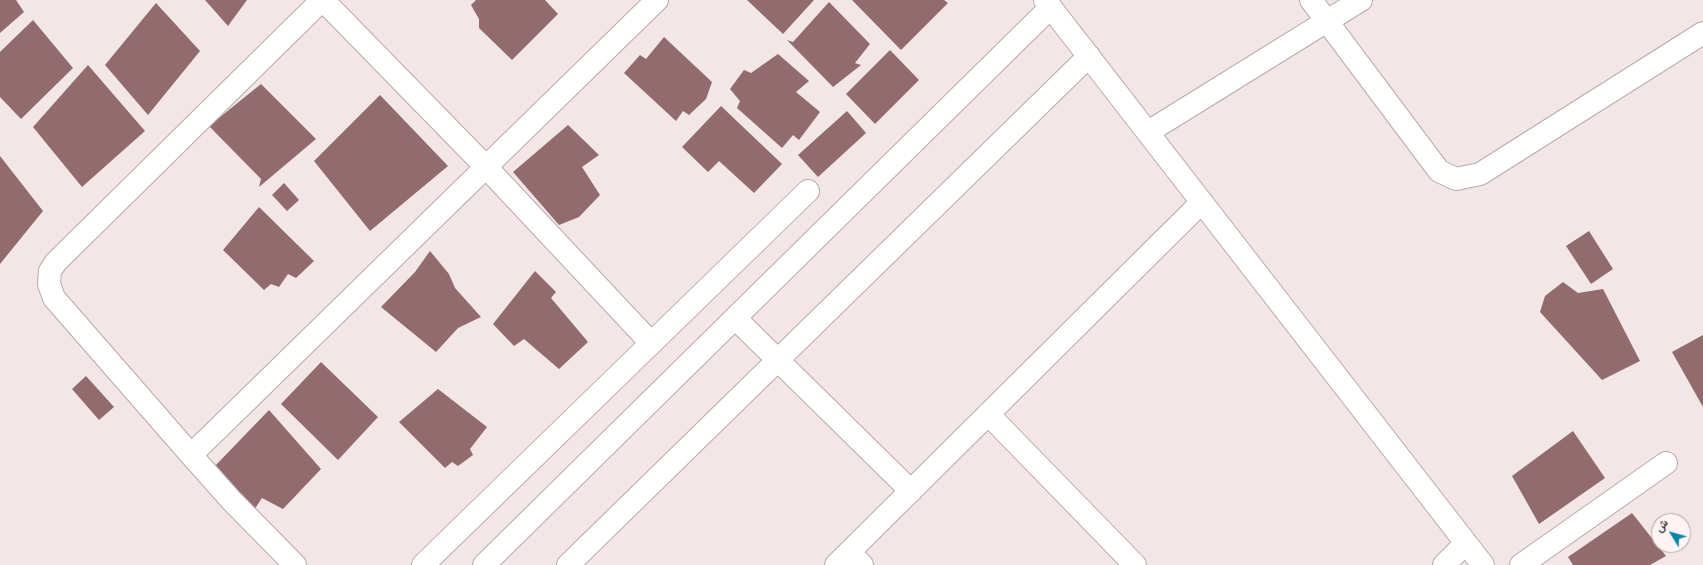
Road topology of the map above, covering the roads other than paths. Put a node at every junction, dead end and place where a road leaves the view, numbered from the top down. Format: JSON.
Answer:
{"nodes":[{"id":1,"x":322,"y":0,"type":"edge"},
{"id":2,"x":657,"y":0,"type":"edge"},
{"id":3,"x":1311,"y":0,"type":"edge"},
{"id":4,"x":1361,"y":0,"type":"edge"},
{"id":5,"x":1048,"y":4,"type":"edge"},
{"id":6,"x":1326,"y":21,"type":"junction"},
{"id":7,"x":1703,"y":33,"type":"edge"},
{"id":8,"x":1089,"y":56,"type":"junction"},
{"id":9,"x":1148,"y":132,"type":"junction"},
{"id":10,"x":487,"y":168,"type":"junction"},
{"id":11,"x":808,"y":191,"type":"dead end"},
{"id":12,"x":1202,"y":202,"type":"junction"},
{"id":13,"x":735,"y":318,"type":"junction"},
{"id":14,"x":651,"y":343,"type":"junction"},
{"id":15,"x":778,"y":360,"type":"junction"},
{"id":16,"x":988,"y":414,"type":"junction"},
{"id":17,"x":191,"y":455,"type":"junction"},
{"id":18,"x":1666,"y":463,"type":"dead end"},
{"id":19,"x":911,"y":491,"type":"junction"},
{"id":20,"x":1466,"y":543,"type":"junction"},
{"id":21,"x":849,"y":561,"type":"edge"},
{"id":22,"x":295,"y":565,"type":"edge"},
{"id":23,"x":423,"y":565,"type":"edge"},
{"id":24,"x":484,"y":565,"type":"edge"},
{"id":25,"x":568,"y":565,"type":"edge"},
{"id":26,"x":1135,"y":565,"type":"edge"},
{"id":27,"x":1444,"y":565,"type":"edge"},
{"id":28,"x":1483,"y":565,"type":"edge"},
{"id":29,"x":1522,"y":565,"type":"edge"}],
"edges":[{"from":1,"to":10,"type":"street"},
{"from":1,"to":17,"type":"street"},
{"from":2,"to":10,"type":"street"},
{"from":3,"to":6,"type":"street"},
{"from":4,"to":6,"type":"street"},
{"from":5,"to":8,"type":"street"},
{"from":5,"to":13,"type":"street"},
{"from":6,"to":7,"type":"street"},
{"from":6,"to":9,"type":"street"},
{"from":8,"to":9,"type":"street"},
{"from":8,"to":15,"type":"street"},
{"from":9,"to":12,"type":"street"},
{"from":10,"to":14,"type":"street"},
{"from":10,"to":17,"type":"street"},
{"from":11,"to":14,"type":"street"},
{"from":12,"to":16,"type":"street"},
{"from":12,"to":20,"type":"street"},
{"from":13,"to":15,"type":"street"},
{"from":13,"to":24,"type":"street"},
{"from":14,"to":23,"type":"street"},
{"from":15,"to":19,"type":"street"},
{"from":15,"to":25,"type":"street"},
{"from":16,"to":19,"type":"street"},
{"from":16,"to":26,"type":"street"},
{"from":17,"to":22,"type":"street"},
{"from":18,"to":29,"type":"street"},
{"from":19,"to":21,"type":"street"},
{"from":20,"to":27,"type":"street"},
{"from":20,"to":28,"type":"street"}]}
